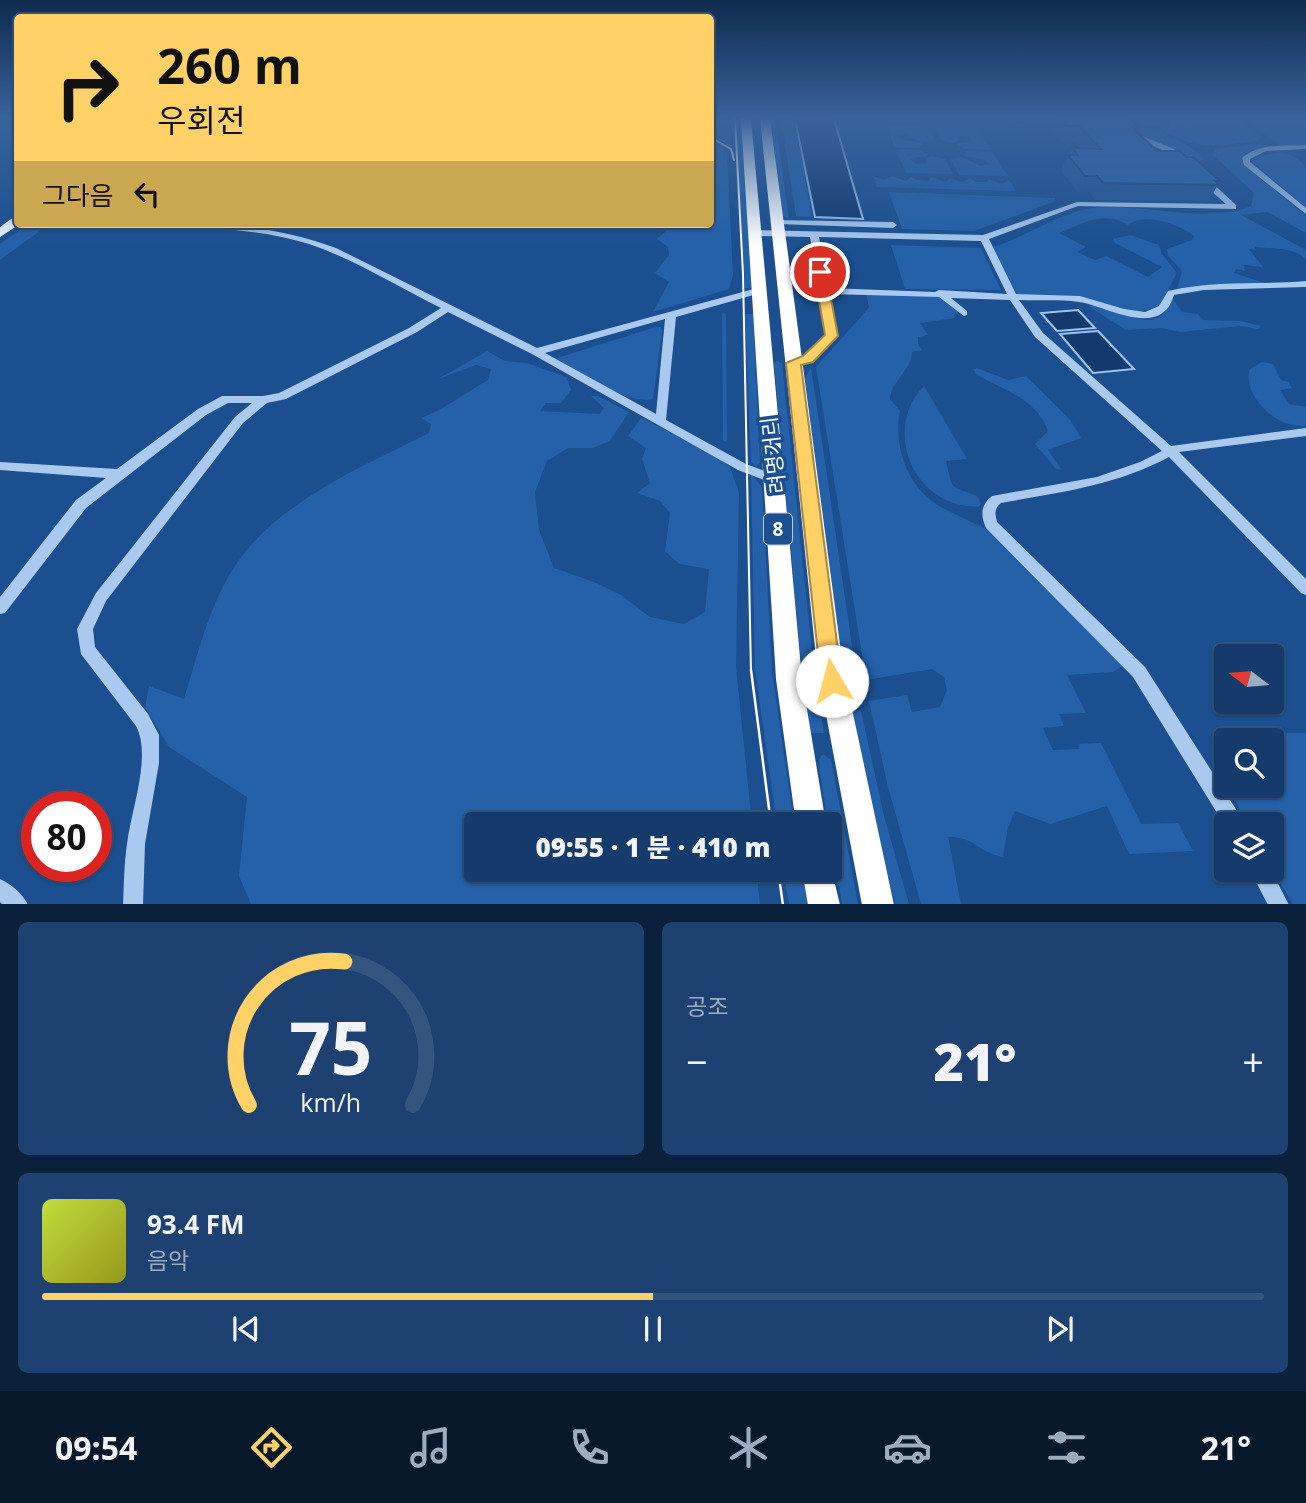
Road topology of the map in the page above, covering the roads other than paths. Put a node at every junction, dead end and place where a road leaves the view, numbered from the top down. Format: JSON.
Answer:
{"nodes":[{"id":1,"x":750,"y":161,"type":"edge"},
{"id":2,"x":770,"y":161,"type":"edge"},
{"id":3,"x":1184,"y":161,"type":"edge"},
{"id":4,"x":1249,"y":161,"type":"edge"},
{"id":5,"x":1306,"y":212,"type":"edge"},
{"id":6,"x":893,"y":225,"type":"dead end"},
{"id":7,"x":778,"y":227,"type":"junction"},
{"id":8,"x":254,"y":228,"type":"edge"},
{"id":9,"x":756,"y":233,"type":"junction"},
{"id":10,"x":814,"y":234,"type":"junction"},
{"id":11,"x":984,"y":238,"type":"junction"},
{"id":12,"x":1305,"y":285,"type":"edge"},
{"id":13,"x":761,"y":290,"type":"junction"},
{"id":14,"x":823,"y":291,"type":"junction"},
{"id":15,"x":939,"y":293,"type":"junction"},
{"id":16,"x":1013,"y":295,"type":"junction"},
{"id":17,"x":449,"y":307,"type":"junction"},
{"id":18,"x":964,"y":313,"type":"dead end"},
{"id":19,"x":671,"y":314,"type":"junction"},
{"id":20,"x":536,"y":352,"type":"junction"},
{"id":21,"x":793,"y":363,"type":"junction"},
{"id":22,"x":263,"y":400,"type":"junction"},
{"id":23,"x":661,"y":419,"type":"junction"},
{"id":24,"x":1306,"y":432,"type":"edge"},
{"id":25,"x":1170,"y":451,"type":"junction"},
{"id":26,"x":0,"y":466,"type":"edge"},
{"id":27,"x":119,"y":474,"type":"junction"},
{"id":28,"x":774,"y":479,"type":"junction"},
{"id":29,"x":1306,"y":589,"type":"edge"},
{"id":30,"x":0,"y":608,"type":"edge"},
{"id":31,"x":809,"y":812,"type":"edge"},
{"id":32,"x":1226,"y":812,"type":"edge"},
{"id":33,"x":819,"y":882,"type":"edge"},
{"id":34,"x":1266,"y":882,"type":"edge"},
{"id":35,"x":0,"y":889,"type":"edge"},
{"id":36,"x":17,"y":904,"type":"edge"},
{"id":37,"x":133,"y":904,"type":"edge"},
{"id":38,"x":824,"y":904,"type":"edge"},
{"id":39,"x":878,"y":904,"type":"edge"},
{"id":40,"x":1278,"y":904,"type":"edge"}],
"edges":[{"from":1,"to":9,"type":"highway","name":"려명거리","number":"8"},
{"from":2,"to":7,"type":"highway","name":"려명거리","number":"8"},
{"from":3,"to":11,"type":"street"},
{"from":4,"to":5,"type":"street"},
{"from":6,"to":7,"type":"street"},
{"from":7,"to":9,"type":"street"},
{"from":7,"to":10,"type":"street"},
{"from":7,"to":21,"type":"highway","name":"려명거리","number":"8"},
{"from":8,"to":17,"type":"street"},
{"from":9,"to":13,"type":"highway","name":"려명거리","number":"8"},
{"from":10,"to":11,"type":"street"},
{"from":10,"to":14,"type":"street"},
{"from":11,"to":16,"type":"street"},
{"from":12,"to":16,"type":"street"},
{"from":13,"to":19,"type":"street"},
{"from":13,"to":28,"type":"highway","name":"려명거리","number":"8"},
{"from":14,"to":15,"type":"street"},
{"from":14,"to":21,"type":"street"},
{"from":15,"to":16,"type":"street"},
{"from":15,"to":18,"type":"street"},
{"from":16,"to":25,"type":"street"},
{"from":17,"to":20,"type":"street"},
{"from":17,"to":22,"type":"street"},
{"from":19,"to":20,"type":"street"},
{"from":19,"to":23,"type":"street"},
{"from":20,"to":23,"type":"street"},
{"from":21,"to":39,"type":"highway","name":"려명거리","number":"8"},
{"from":22,"to":27,"type":"street"},
{"from":22,"to":37,"type":"street"},
{"from":23,"to":28,"type":"street"},
{"from":24,"to":25,"type":"street"},
{"from":25,"to":29,"type":"street"},
{"from":25,"to":32,"type":"street"},
{"from":26,"to":27,"type":"street"},
{"from":27,"to":30,"type":"street"},
{"from":28,"to":31,"type":"highway","name":"려명거리","number":"8"},
{"from":33,"to":38,"type":"highway"},
{"from":34,"to":40,"type":"street"},
{"from":35,"to":36,"type":"street"}]}
